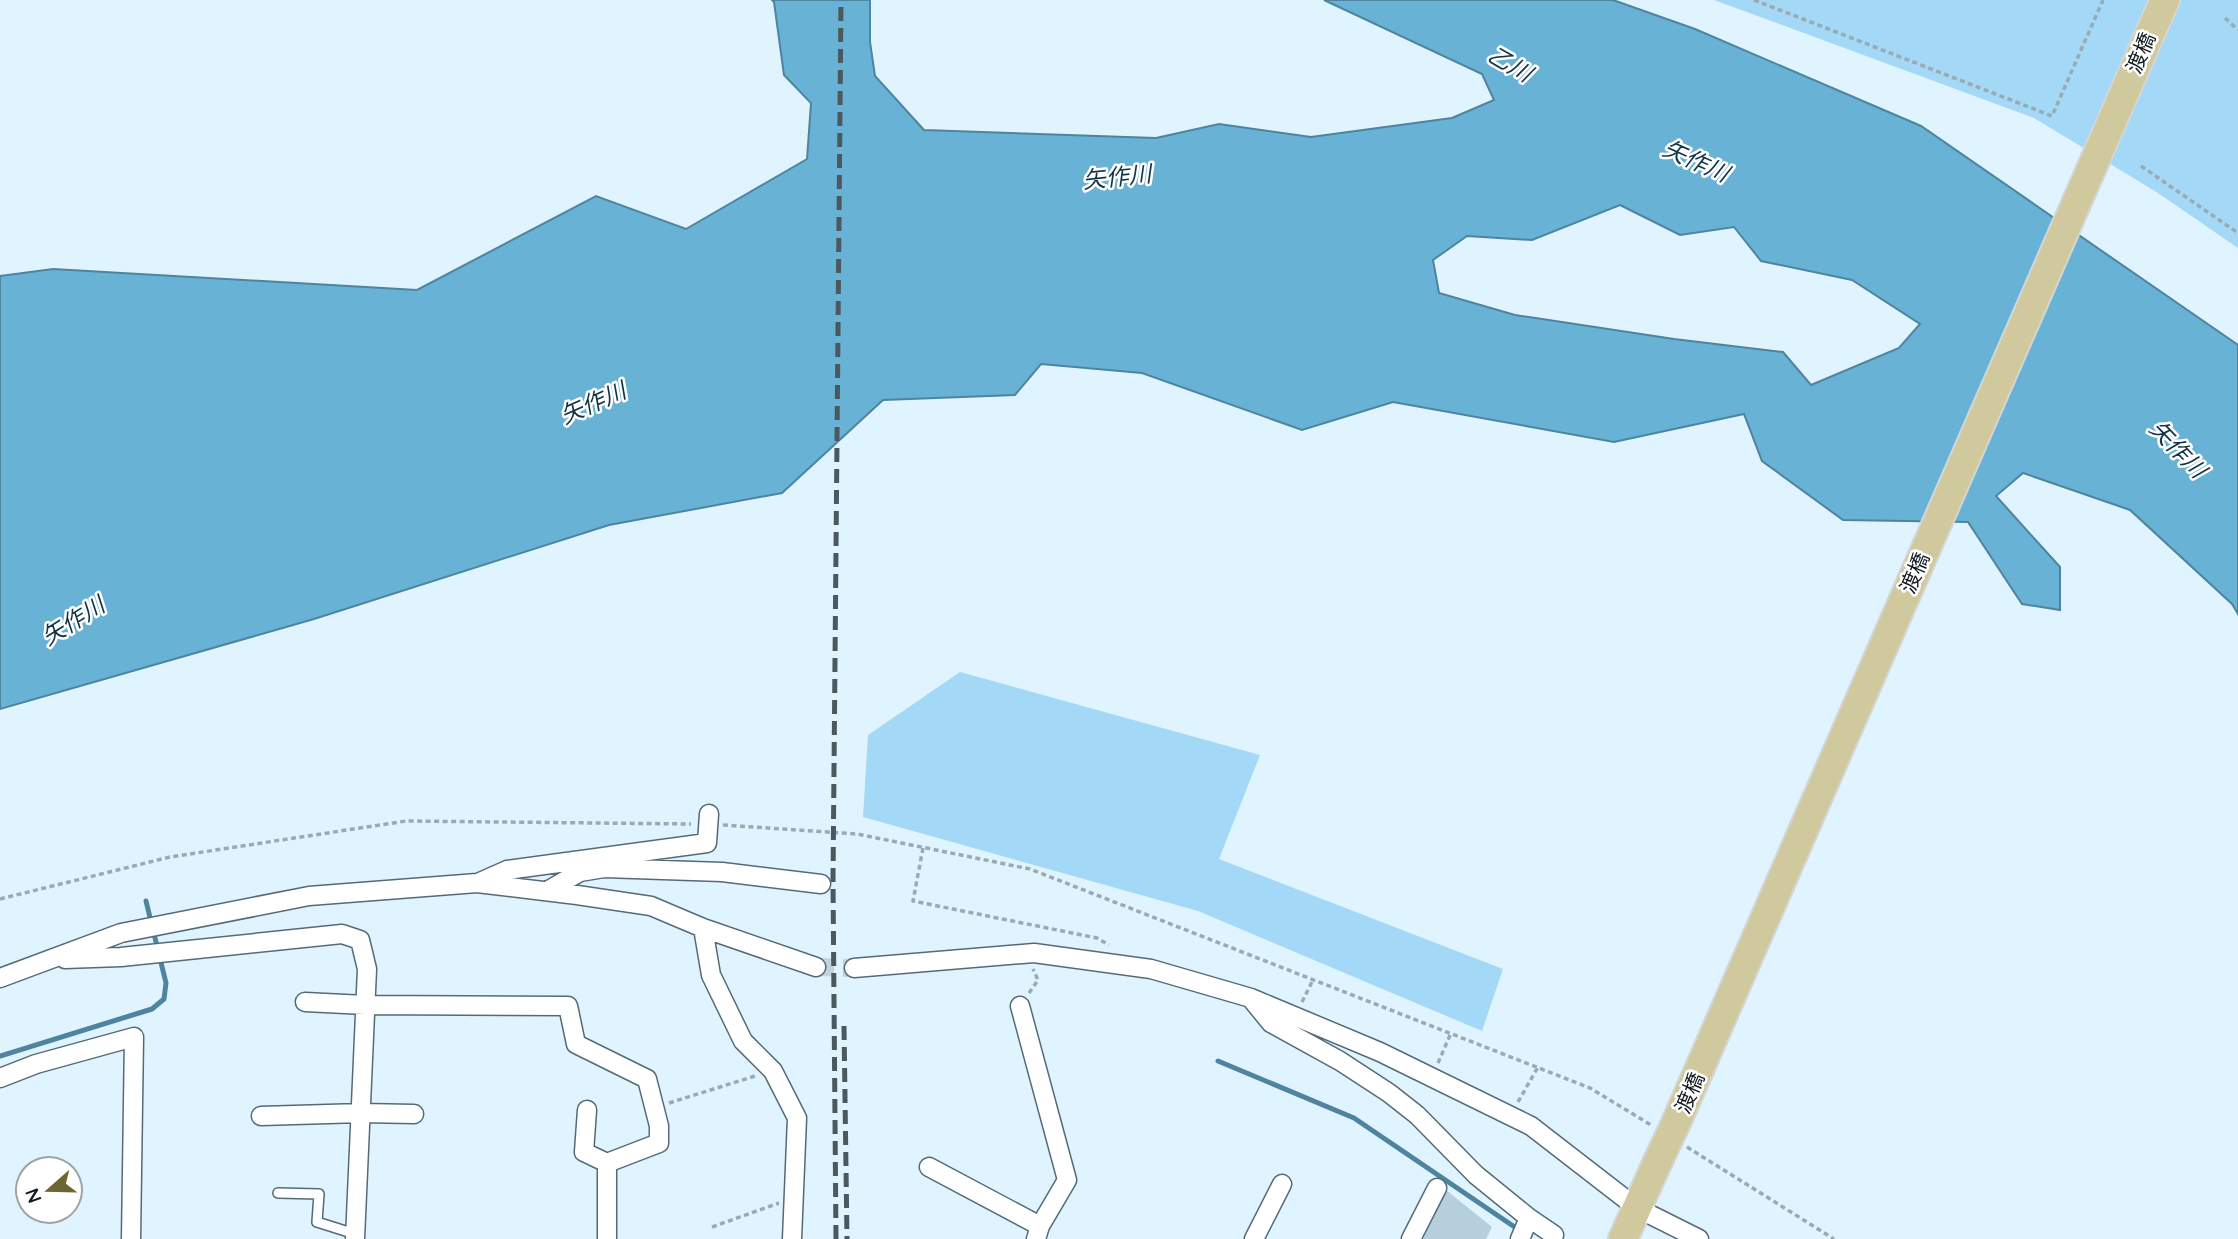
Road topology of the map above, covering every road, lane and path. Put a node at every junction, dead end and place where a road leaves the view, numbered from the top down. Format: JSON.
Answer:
{"nodes":[{"id":1,"x":1754,"y":0,"type":"edge"},
{"id":2,"x":2103,"y":0,"type":"edge"},
{"id":3,"x":2160,"y":10,"type":"edge"},
{"id":4,"x":2225,"y":18,"type":"dead end"},
{"id":5,"x":2238,"y":30,"type":"edge"},
{"id":6,"x":2141,"y":166,"type":"dead end"},
{"id":7,"x":2238,"y":233,"type":"edge"},
{"id":8,"x":709,"y":819,"type":"junction"},
{"id":9,"x":923,"y":848,"type":"junction"},
{"id":10,"x":477,"y":883,"type":"junction"},
{"id":11,"x":821,"y":884,"type":"dead end"},
{"id":12,"x":547,"y":891,"type":"junction"},
{"id":13,"x":0,"y":899,"type":"edge"},
{"id":14,"x":703,"y":928,"type":"junction"},
{"id":15,"x":1118,"y":950,"type":"dead end"},
{"id":16,"x":1027,"y":953,"type":"junction"},
{"id":17,"x":51,"y":959,"type":"junction"},
{"id":18,"x":816,"y":967,"type":"tunnel mouth"},
{"id":19,"x":854,"y":968,"type":"tunnel mouth"},
{"id":20,"x":0,"y":978,"type":"edge"},
{"id":21,"x":1313,"y":980,"type":"junction"},
{"id":22,"x":1251,"y":998,"type":"junction"},
{"id":23,"x":305,"y":1002,"type":"dead end"},
{"id":24,"x":365,"y":1005,"type":"junction"},
{"id":25,"x":1020,"y":1006,"type":"joint"},
{"id":26,"x":1296,"y":1017,"type":"junction"},
{"id":27,"x":1451,"y":1033,"type":"junction"},
{"id":28,"x":1538,"y":1067,"type":"junction"},
{"id":29,"x":773,"y":1070,"type":"junction"},
{"id":30,"x":1431,"y":1077,"type":"junction"},
{"id":31,"x":0,"y":1078,"type":"edge"},
{"id":32,"x":654,"y":1108,"type":"junction"},
{"id":33,"x":587,"y":1110,"type":"dead end"},
{"id":34,"x":360,"y":1113,"type":"junction"},
{"id":35,"x":415,"y":1114,"type":"dead end"},
{"id":36,"x":261,"y":1116,"type":"dead end"},
{"id":37,"x":1510,"y":1116,"type":"junction"},
{"id":38,"x":1673,"y":1134,"type":"junction"},
{"id":39,"x":607,"y":1163,"type":"junction"},
{"id":40,"x":929,"y":1167,"type":"dead end"},
{"id":41,"x":1282,"y":1184,"type":"dead end"},
{"id":42,"x":1437,"y":1188,"type":"dead end"},
{"id":43,"x":278,"y":1193,"type":"dead end"},
{"id":44,"x":793,"y":1197,"type":"junction"},
{"id":45,"x":1637,"y":1208,"type":"junction"},
{"id":46,"x":1529,"y":1218,"type":"junction"},
{"id":47,"x":712,"y":1227,"type":"dead end"},
{"id":48,"x":1038,"y":1233,"type":"edge"},
{"id":49,"x":1554,"y":1235,"type":"dead end"},
{"id":50,"x":355,"y":1236,"type":"edge"},
{"id":51,"x":131,"y":1239,"type":"edge"},
{"id":52,"x":607,"y":1239,"type":"edge"},
{"id":53,"x":792,"y":1239,"type":"edge"},
{"id":54,"x":1254,"y":1239,"type":"edge"},
{"id":55,"x":1411,"y":1239,"type":"edge"},
{"id":56,"x":1520,"y":1239,"type":"edge"},
{"id":57,"x":1623,"y":1239,"type":"edge"},
{"id":58,"x":1699,"y":1239,"type":"edge"},
{"id":59,"x":1833,"y":1239,"type":"edge"}],
"edges":[{"from":1,"to":2,"type":"path"},
{"from":3,"to":38,"type":"main road","name":"渡橋","bridge":true},
{"from":4,"to":5,"type":"path"},
{"from":6,"to":7,"type":"path"},
{"from":8,"to":9,"type":"path"},
{"from":8,"to":10,"type":"street"},
{"from":8,"to":13,"type":"path"},
{"from":9,"to":15,"type":"path"},
{"from":9,"to":21,"type":"path"},
{"from":10,"to":12,"type":"street"},
{"from":10,"to":17,"type":"street"},
{"from":11,"to":12,"type":"street"},
{"from":12,"to":14,"type":"street"},
{"from":14,"to":18,"type":"street"},
{"from":14,"to":29,"type":"street"},
{"from":16,"to":19,"type":"street"},
{"from":16,"to":22,"type":"street"},
{"from":16,"to":25,"type":"path"},
{"from":17,"to":20,"type":"street"},
{"from":17,"to":24,"type":"street"},
{"from":21,"to":26,"type":"path"},
{"from":21,"to":27,"type":"path"},
{"from":22,"to":26,"type":"street"},
{"from":22,"to":46,"type":"street"},
{"from":23,"to":24,"type":"street"},
{"from":24,"to":32,"type":"street"},
{"from":24,"to":34,"type":"street"},
{"from":25,"to":48,"type":"street"},
{"from":26,"to":30,"type":"street"},
{"from":27,"to":28,"type":"path"},
{"from":27,"to":30,"type":"path"},
{"from":28,"to":37,"type":"path"},
{"from":28,"to":38,"type":"path"},
{"from":29,"to":32,"type":"path"},
{"from":29,"to":44,"type":"street"},
{"from":30,"to":37,"type":"street"},
{"from":31,"to":51,"type":"street"},
{"from":32,"to":39,"type":"street"},
{"from":33,"to":39,"type":"street"},
{"from":34,"to":35,"type":"street"},
{"from":34,"to":36,"type":"street"},
{"from":34,"to":50,"type":"street"},
{"from":37,"to":45,"type":"street"},
{"from":38,"to":45,"type":"main road","name":"渡橋","bridge":true},
{"from":38,"to":59,"type":"path"},
{"from":39,"to":52,"type":"street"},
{"from":40,"to":48,"type":"street"},
{"from":41,"to":54,"type":"street"},
{"from":42,"to":55,"type":"street"},
{"from":43,"to":50,"type":"lane"},
{"from":44,"to":47,"type":"path"},
{"from":44,"to":53,"type":"street"},
{"from":45,"to":57,"type":"main road","name":"渡橋"},
{"from":45,"to":58,"type":"street"},
{"from":46,"to":49,"type":"street"},
{"from":46,"to":56,"type":"street"}]}
